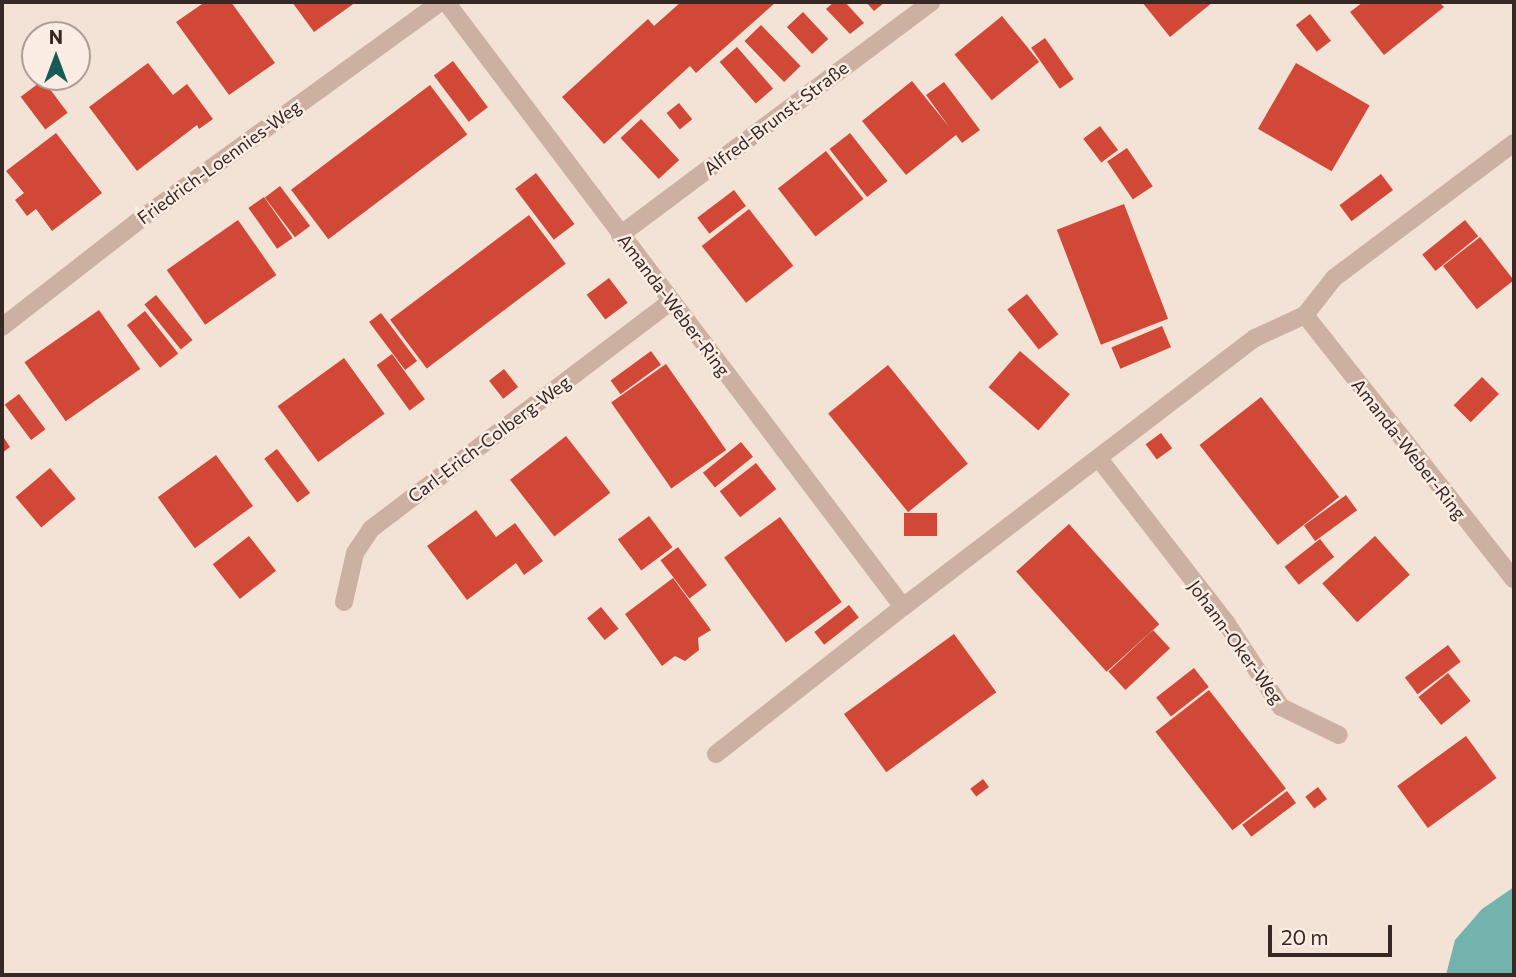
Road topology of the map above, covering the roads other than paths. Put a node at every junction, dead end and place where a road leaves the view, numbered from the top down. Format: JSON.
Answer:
{"nodes":[{"id":1,"x":440,"y":2,"type":"edge"},
{"id":2,"x":446,"y":2,"type":"edge"},
{"id":3,"x":932,"y":2,"type":"edge"},
{"id":4,"x":1511,"y":152,"type":"edge"},
{"id":5,"x":620,"y":235,"type":"junction"},
{"id":6,"x":671,"y":301,"type":"junction"},
{"id":7,"x":1305,"y":315,"type":"junction"},
{"id":8,"x":2,"y":327,"type":"edge"},
{"id":9,"x":1100,"y":460,"type":"junction"},
{"id":10,"x":1514,"y":580,"type":"edge"},
{"id":11,"x":344,"y":602,"type":"dead end"},
{"id":12,"x":904,"y":607,"type":"junction"},
{"id":13,"x":1339,"y":735,"type":"dead end"},
{"id":14,"x":716,"y":754,"type":"dead end"}],
"edges":[{"from":1,"to":8,"type":"street","name":"Friedrich-Loennies-Weg"},
{"from":2,"to":5,"type":"street","name":"Amanda-Weber-Ring"},
{"from":3,"to":5,"type":"street","name":"Alfred-Brunst-Straße"},
{"from":4,"to":7,"type":"street"},
{"from":5,"to":6,"type":"street","name":"Amanda-Weber-Ring"},
{"from":6,"to":11,"type":"street","name":"Carl-Erich-Colberg-Weg"},
{"from":6,"to":12,"type":"street","name":"Amanda-Weber-Ring"},
{"from":7,"to":9,"type":"street"},
{"from":7,"to":10,"type":"street","name":"Amanda-Weber-Ring"},
{"from":9,"to":12,"type":"street"},
{"from":9,"to":13,"type":"street","name":"Johann-Oker-Weg"},
{"from":12,"to":14,"type":"street"}]}
